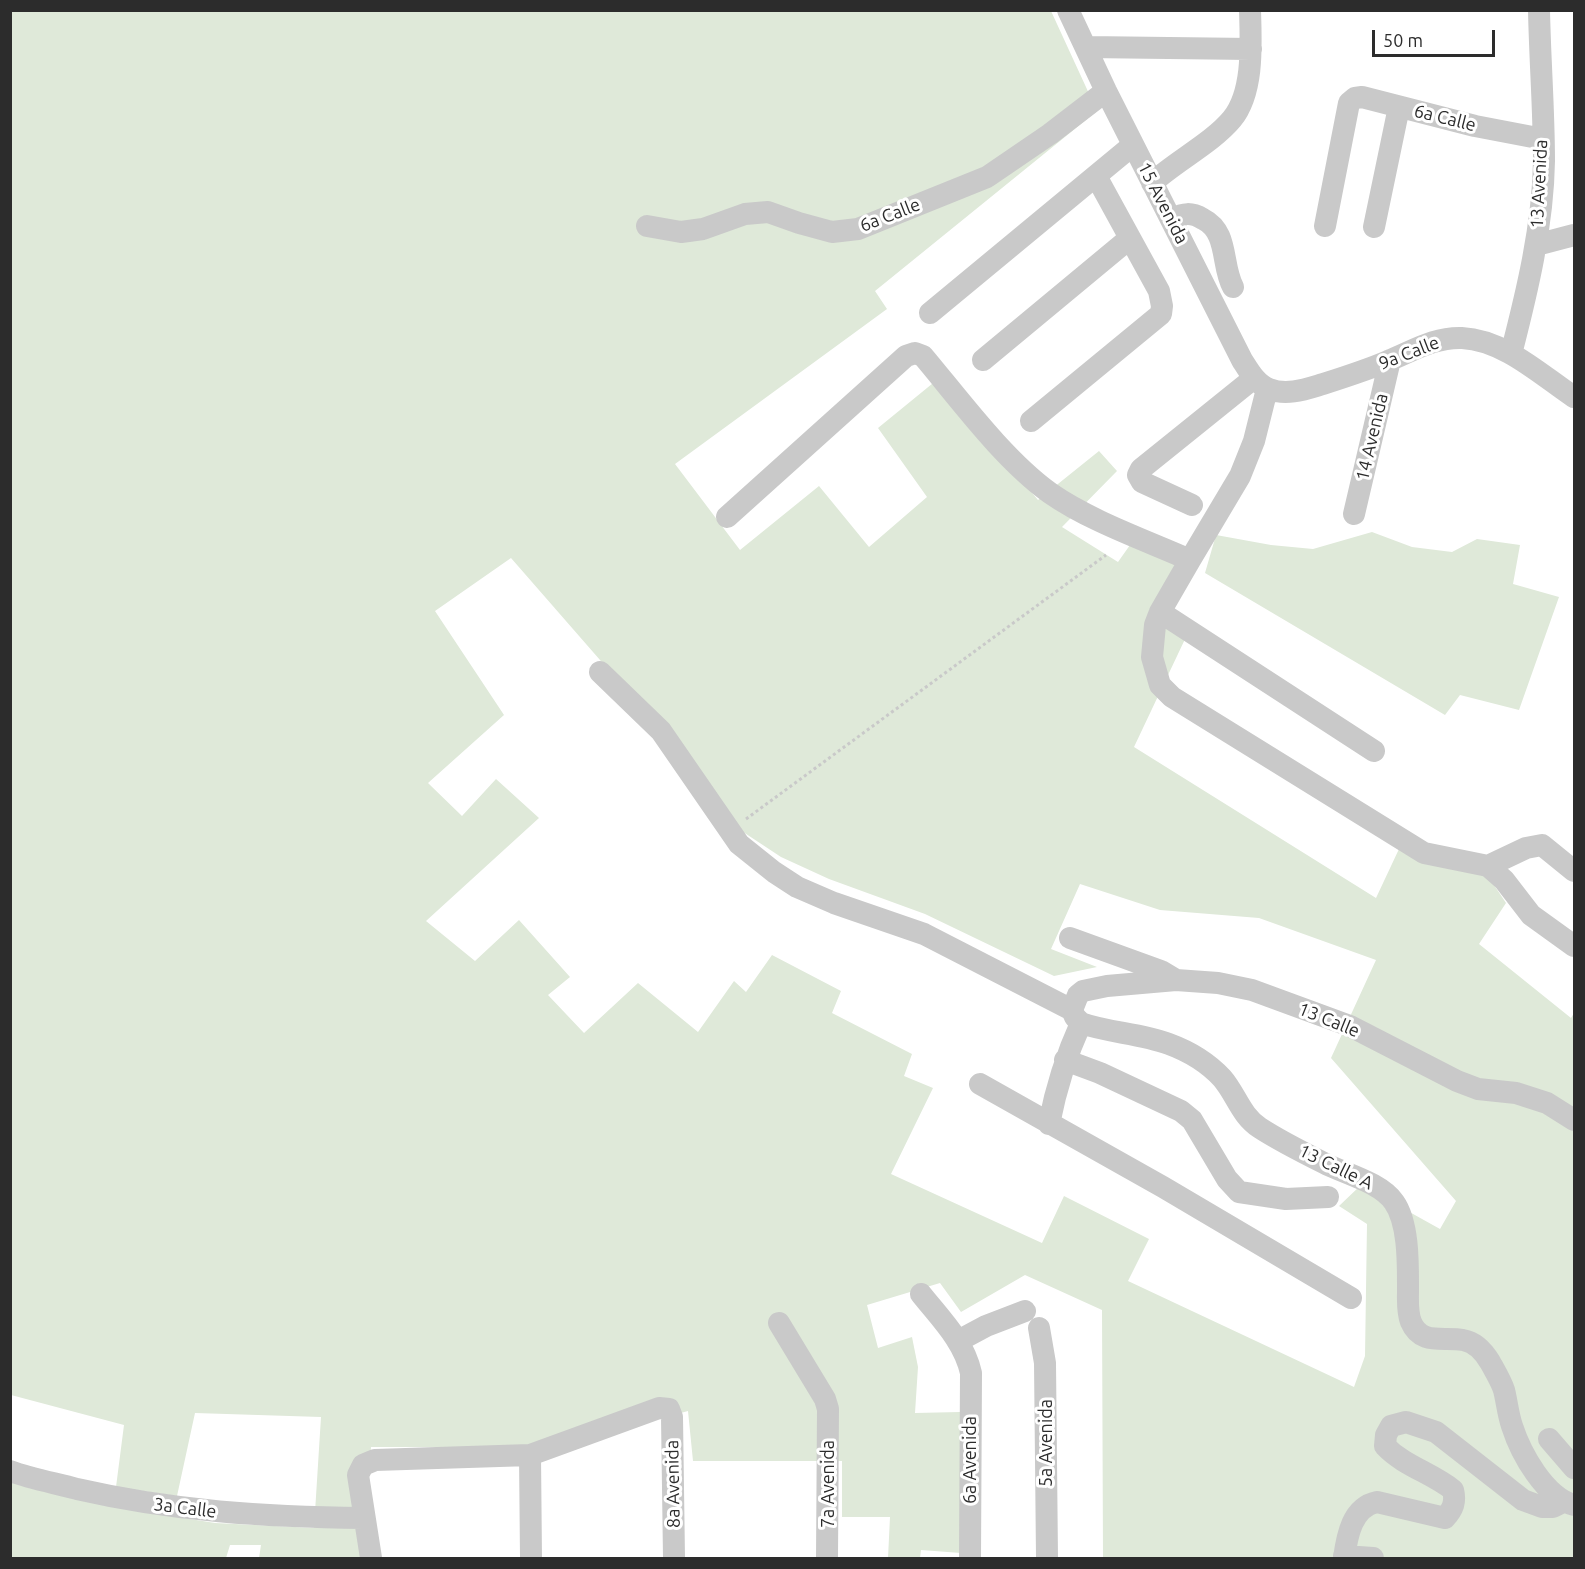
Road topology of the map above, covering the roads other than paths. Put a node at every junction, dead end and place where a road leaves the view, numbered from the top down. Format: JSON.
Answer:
{"nodes":[{"id":1,"x":1068,"y":10,"type":"edge"},
{"id":2,"x":1250,"y":10,"type":"edge"},
{"id":3,"x":1539,"y":10,"type":"edge"},
{"id":4,"x":1086,"y":47,"type":"junction"},
{"id":5,"x":1251,"y":49,"type":"junction"},
{"id":6,"x":1106,"y":91,"type":"junction"},
{"id":7,"x":1400,"y":107,"type":"junction"},
{"id":8,"x":1543,"y":139,"type":"junction"},
{"id":9,"x":1133,"y":145,"type":"junction"},
{"id":10,"x":1096,"y":176,"type":"junction"},
{"id":11,"x":1152,"y":183,"type":"junction"},
{"id":12,"x":1171,"y":219,"type":"junction"},
{"id":13,"x":648,"y":226,"type":"dead end"},
{"id":14,"x":1325,"y":226,"type":"dead end"},
{"id":15,"x":1374,"y":227,"type":"dead end"},
{"id":16,"x":1575,"y":235,"type":"edge"},
{"id":17,"x":1130,"y":238,"type":"junction"},
{"id":18,"x":1536,"y":244,"type":"junction"},
{"id":19,"x":1233,"y":287,"type":"dead end"},
{"id":20,"x":930,"y":313,"type":"dead end"},
{"id":21,"x":1511,"y":354,"type":"junction"},
{"id":22,"x":983,"y":360,"type":"dead end"},
{"id":23,"x":1390,"y":360,"type":"junction"},
{"id":24,"x":1261,"y":384,"type":"junction"},
{"id":25,"x":1575,"y":397,"type":"edge"},
{"id":26,"x":1031,"y":421,"type":"dead end"},
{"id":27,"x":1192,"y":505,"type":"dead end"},
{"id":28,"x":1354,"y":514,"type":"dead end"},
{"id":29,"x":727,"y":517,"type":"dead end"},
{"id":30,"x":1190,"y":560,"type":"junction"},
{"id":31,"x":1160,"y":612,"type":"junction"},
{"id":32,"x":600,"y":672,"type":"dead end"},
{"id":33,"x":1374,"y":751,"type":"dead end"},
{"id":34,"x":1488,"y":866,"type":"junction"},
{"id":35,"x":1575,"y":871,"type":"edge"},
{"id":36,"x":1070,"y":938,"type":"dead end"},
{"id":37,"x":1575,"y":946,"type":"edge"},
{"id":38,"x":1176,"y":980,"type":"junction"},
{"id":39,"x":1076,"y":1012,"type":"junction"},
{"id":40,"x":1065,"y":1060,"type":"junction"},
{"id":41,"x":980,"y":1084,"type":"dead end"},
{"id":42,"x":1575,"y":1120,"type":"edge"},
{"id":43,"x":1049,"y":1124,"type":"junction"},
{"id":44,"x":1328,"y":1197,"type":"dead end"},
{"id":45,"x":921,"y":1294,"type":"dead end"},
{"id":46,"x":1351,"y":1298,"type":"dead end"},
{"id":47,"x":1025,"y":1311,"type":"dead end"},
{"id":48,"x":779,"y":1323,"type":"dead end"},
{"id":49,"x":1039,"y":1328,"type":"dead end"},
{"id":50,"x":953,"y":1334,"type":"junction"},
{"id":51,"x":1549,"y":1439,"type":"dead end"},
{"id":52,"x":530,"y":1455,"type":"junction"},
{"id":53,"x":1575,"y":1468,"type":"edge"},
{"id":54,"x":10,"y":1471,"type":"edge"},
{"id":55,"x":1569,"y":1503,"type":"edge"},
{"id":56,"x":364,"y":1518,"type":"junction"},
{"id":57,"x":1344,"y":1557,"type":"edge"},
{"id":58,"x":371,"y":1558,"type":"edge"},
{"id":59,"x":531,"y":1558,"type":"edge"},
{"id":60,"x":674,"y":1558,"type":"edge"},
{"id":61,"x":827,"y":1558,"type":"edge"},
{"id":62,"x":970,"y":1558,"type":"edge"},
{"id":63,"x":1047,"y":1558,"type":"edge"},
{"id":64,"x":1373,"y":1558,"type":"edge"}],
"edges":[{"from":1,"to":4,"type":"street","name":"15 Avenida"},
{"from":2,"to":5,"type":"street"},
{"from":3,"to":8,"type":"street","name":"13 Avenida"},
{"from":4,"to":5,"type":"street"},
{"from":4,"to":6,"type":"street","name":"15 Avenida"},
{"from":5,"to":11,"type":"street"},
{"from":6,"to":9,"type":"street","name":"15 Avenida"},
{"from":6,"to":13,"type":"street","name":"6a Calle"},
{"from":7,"to":8,"type":"street","name":"6a Calle"},
{"from":7,"to":14,"type":"street","name":"6a Calle"},
{"from":7,"to":15,"type":"street"},
{"from":8,"to":18,"type":"street","name":"13 Avenida"},
{"from":9,"to":10,"type":"street"},
{"from":9,"to":11,"type":"street","name":"15 Avenida"},
{"from":10,"to":17,"type":"street"},
{"from":10,"to":20,"type":"street"},
{"from":11,"to":12,"type":"street","name":"15 Avenida"},
{"from":12,"to":19,"type":"street"},
{"from":12,"to":24,"type":"street","name":"15 Avenida"},
{"from":16,"to":18,"type":"street"},
{"from":17,"to":22,"type":"street"},
{"from":17,"to":26,"type":"street"},
{"from":18,"to":21,"type":"street","name":"13 Avenida"},
{"from":21,"to":23,"type":"street","name":"9a Calle"},
{"from":21,"to":25,"type":"street","name":"9a Calle"},
{"from":23,"to":24,"type":"street","name":"9a Calle"},
{"from":23,"to":28,"type":"street","name":"14 Avenida"},
{"from":24,"to":27,"type":"street"},
{"from":24,"to":30,"type":"street"},
{"from":29,"to":30,"type":"street"},
{"from":30,"to":31,"type":"street"},
{"from":31,"to":33,"type":"street"},
{"from":31,"to":34,"type":"street"},
{"from":32,"to":39,"type":"street"},
{"from":34,"to":35,"type":"street"},
{"from":34,"to":37,"type":"street"},
{"from":36,"to":38,"type":"street"},
{"from":38,"to":39,"type":"street","name":"13 Calle"},
{"from":38,"to":42,"type":"street","name":"13 Calle"},
{"from":39,"to":40,"type":"street"},
{"from":39,"to":55,"type":"street","name":"13 Calle A"},
{"from":40,"to":43,"type":"street"},
{"from":40,"to":44,"type":"street"},
{"from":41,"to":43,"type":"street"},
{"from":43,"to":46,"type":"street"},
{"from":45,"to":50,"type":"street"},
{"from":47,"to":50,"type":"street"},
{"from":48,"to":61,"type":"street","name":"7a Avenida"},
{"from":49,"to":63,"type":"street","name":"5a Avenida"},
{"from":50,"to":62,"type":"street","name":"6a Avenida"},
{"from":51,"to":53,"type":"street"},
{"from":52,"to":56,"type":"street"},
{"from":52,"to":59,"type":"street"},
{"from":52,"to":60,"type":"street","name":"8a Avenida"},
{"from":54,"to":56,"type":"street","name":"3a Calle"},
{"from":55,"to":57,"type":"street"},
{"from":56,"to":58,"type":"street"},
{"from":57,"to":64,"type":"street"}]}
